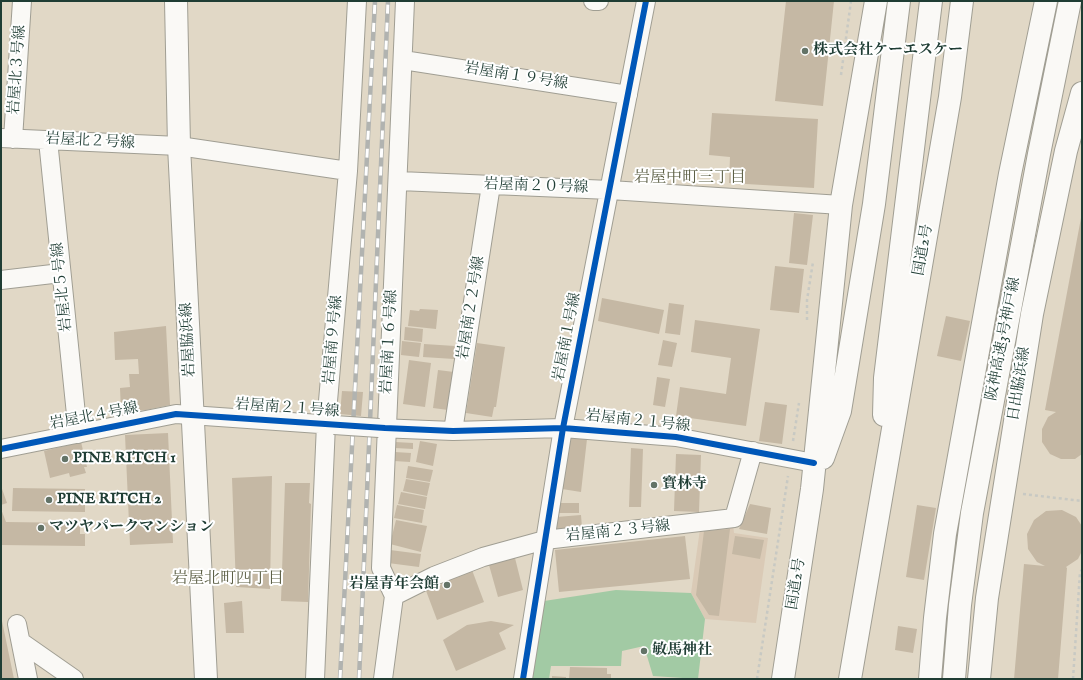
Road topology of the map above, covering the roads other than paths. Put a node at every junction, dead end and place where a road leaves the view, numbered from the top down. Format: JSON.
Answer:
{"nodes":[{"id":1,"x":22,"y":1,"type":"edge"},
{"id":2,"x":176,"y":1,"type":"edge"},
{"id":3,"x":357,"y":1,"type":"edge"},
{"id":4,"x":405,"y":1,"type":"edge"},
{"id":5,"x":593,"y":1,"type":"edge"},
{"id":6,"x":599,"y":1,"type":"edge"},
{"id":7,"x":646,"y":1,"type":"edge"},
{"id":8,"x":876,"y":1,"type":"edge"},
{"id":9,"x":900,"y":1,"type":"edge"},
{"id":10,"x":931,"y":1,"type":"edge"},
{"id":11,"x":962,"y":1,"type":"edge"},
{"id":12,"x":1042,"y":1,"type":"edge"},
{"id":13,"x":1046,"y":1,"type":"edge"},
{"id":14,"x":1070,"y":1,"type":"edge"},
{"id":15,"x":1079,"y":1,"type":"edge"},
{"id":16,"x":1036,"y":44,"type":"junction"},
{"id":17,"x":403,"y":60,"type":"junction"},
{"id":18,"x":1056,"y":70,"type":"junction"},
{"id":19,"x":1082,"y":94,"type":"edge"},
{"id":20,"x":628,"y":95,"type":"junction"},
{"id":21,"x":7,"y":138,"type":"edge"},
{"id":22,"x":48,"y":140,"type":"junction"},
{"id":23,"x":178,"y":146,"type":"junction"},
{"id":24,"x":348,"y":171,"type":"junction"},
{"id":25,"x":398,"y":181,"type":"junction"},
{"id":26,"x":491,"y":185,"type":"junction"},
{"id":27,"x":610,"y":190,"type":"junction"},
{"id":28,"x":841,"y":205,"type":"junction"},
{"id":29,"x":61,"y":273,"type":"junction"},
{"id":30,"x":1,"y":280,"type":"edge"},
{"id":31,"x":193,"y":416,"type":"junction"},
{"id":32,"x":330,"y":425,"type":"junction"},
{"id":33,"x":382,"y":428,"type":"junction"},
{"id":34,"x":563,"y":428,"type":"junction"},
{"id":35,"x":453,"y":431,"type":"junction"},
{"id":36,"x":78,"y":434,"type":"junction"},
{"id":37,"x":1,"y":448,"type":"edge"},
{"id":38,"x":753,"y":451,"type":"junction"},
{"id":39,"x":814,"y":463,"type":"junction"},
{"id":40,"x":812,"y":489,"type":"junction"},
{"id":41,"x":881,"y":498,"type":"junction"},
{"id":42,"x":545,"y":540,"type":"junction"},
{"id":43,"x":394,"y":596,"type":"junction"},
{"id":44,"x":18,"y":624,"type":"dead end"},
{"id":45,"x":21,"y":642,"type":"junction"},
{"id":46,"x":28,"y":679,"type":"edge"},
{"id":47,"x":74,"y":679,"type":"edge"},
{"id":48,"x":206,"y":679,"type":"edge"},
{"id":49,"x":315,"y":679,"type":"edge"},
{"id":50,"x":383,"y":679,"type":"edge"},
{"id":51,"x":523,"y":679,"type":"edge"},
{"id":52,"x":783,"y":679,"type":"edge"},
{"id":53,"x":850,"y":679,"type":"edge"},
{"id":54,"x":930,"y":679,"type":"edge"},
{"id":55,"x":954,"y":679,"type":"edge"},
{"id":56,"x":979,"y":679,"type":"edge"}],
"edges":[{"from":1,"to":21,"type":"street","name":"岩屋北３号線"},
{"from":2,"to":23,"type":"main road","name":"岩屋脇浜線"},
{"from":3,"to":24,"type":"street","name":"岩屋南９号線"},
{"from":4,"to":17,"type":"street","name":"岩屋南１６号線"},
{"from":5,"to":6,"type":"street"},
{"from":7,"to":20,"type":"street","name":"岩屋南１号線"},
{"from":8,"to":28,"type":"main road","name":"国道2号"},
{"from":9,"to":40,"type":"main road","name":"国道2号"},
{"from":10,"to":41,"type":"main road","name":"国道2号"},
{"from":11,"to":41,"type":"main road","name":"国道2号"},
{"from":12,"to":16,"type":"main road"},
{"from":13,"to":16,"type":"main road","name":"阪神高速3号神戸線"},
{"from":14,"to":18,"type":"main road","name":"阪神高速3号神戸線"},
{"from":15,"to":18,"type":"main road"},
{"from":16,"to":54,"type":"main road","name":"阪神高速3号神戸線"},
{"from":17,"to":20,"type":"street","name":"岩屋南１９号線"},
{"from":17,"to":25,"type":"street","name":"岩屋南１６号線"},
{"from":18,"to":55,"type":"main road","name":"阪神高速3号神戸線"},
{"from":19,"to":56,"type":"main road","name":"日出脇浜線"},
{"from":20,"to":27,"type":"street","name":"岩屋南１号線"},
{"from":21,"to":22,"type":"street","name":"岩屋北２号線"},
{"from":22,"to":23,"type":"street","name":"岩屋北２号線"},
{"from":22,"to":29,"type":"street","name":"岩屋北５号線"},
{"from":23,"to":24,"type":"street"},
{"from":23,"to":31,"type":"main road","name":"岩屋脇浜線"},
{"from":24,"to":32,"type":"street","name":"岩屋南９号線"},
{"from":25,"to":26,"type":"street","name":"岩屋南２０号線"},
{"from":25,"to":33,"type":"street","name":"岩屋南１６号線"},
{"from":26,"to":27,"type":"street","name":"岩屋南２０号線"},
{"from":26,"to":35,"type":"street","name":"岩屋南２２号線"},
{"from":27,"to":28,"type":"street","name":"岩屋南２０号線"},
{"from":27,"to":34,"type":"street","name":"岩屋南１号線"},
{"from":28,"to":39,"type":"main road","name":"国道2号"},
{"from":29,"to":30,"type":"street"},
{"from":29,"to":36,"type":"street","name":"岩屋北５号線"},
{"from":31,"to":32,"type":"street","name":"岩屋南２１号線"},
{"from":31,"to":36,"type":"street","name":"岩屋北４号線"},
{"from":31,"to":48,"type":"main road","name":"岩屋脇浜線"},
{"from":32,"to":33,"type":"street","name":"岩屋南２１号線","bridge":true},
{"from":32,"to":49,"type":"street","name":"岩屋南９号線"},
{"from":33,"to":35,"type":"street","name":"岩屋南２１号線"},
{"from":33,"to":43,"type":"street","name":"岩屋南１６号線"},
{"from":34,"to":35,"type":"street","name":"岩屋南２１号線"},
{"from":34,"to":38,"type":"street","name":"岩屋南２１号線"},
{"from":34,"to":42,"type":"street","name":"岩屋南１号線"},
{"from":36,"to":37,"type":"street","name":"岩屋北４号線"},
{"from":38,"to":39,"type":"street","name":"岩屋南２１号線"},
{"from":38,"to":42,"type":"street","name":"岩屋南２３号線"},
{"from":39,"to":40,"type":"main road","name":"国道2号"},
{"from":40,"to":52,"type":"main road","name":"国道2号"},
{"from":41,"to":53,"type":"main road","name":"国道2号"},
{"from":42,"to":43,"type":"street","name":"岩屋南２３号線"},
{"from":42,"to":51,"type":"street","name":"岩屋南１号線"},
{"from":43,"to":50,"type":"street"},
{"from":44,"to":45,"type":"street"},
{"from":45,"to":46,"type":"street"},
{"from":45,"to":47,"type":"street"}]}
